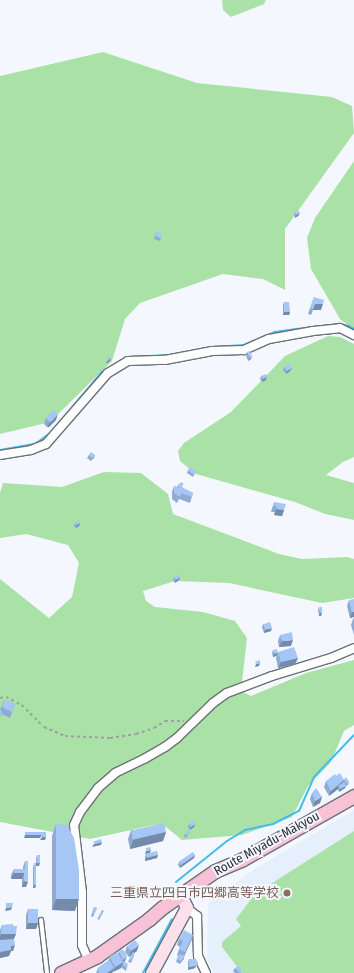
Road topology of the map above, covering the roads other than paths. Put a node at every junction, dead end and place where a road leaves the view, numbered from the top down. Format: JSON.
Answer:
{"nodes":[{"id":1,"x":354,"y":335,"type":"edge"},
{"id":2,"x":0,"y":455,"type":"edge"},
{"id":3,"x":354,"y":648,"type":"edge"},
{"id":4,"x":354,"y":796,"type":"edge"},
{"id":5,"x":181,"y":895,"type":"junction"},
{"id":6,"x":187,"y":908,"type":"junction"},
{"id":7,"x":41,"y":920,"type":"dead end"},
{"id":8,"x":89,"y":961,"type":"junction"},
{"id":9,"x":47,"y":973,"type":"edge"},
{"id":10,"x":61,"y":973,"type":"edge"},
{"id":11,"x":152,"y":973,"type":"edge"},
{"id":12,"x":206,"y":973,"type":"edge"}],
"edges":[{"from":1,"to":2,"type":"street"},
{"from":3,"to":8,"type":"street"},
{"from":4,"to":5,"type":"main road","name":"Route Miyadu-Makyou"},
{"from":5,"to":6,"type":"main road"},
{"from":5,"to":8,"type":"main road","name":"Route Miyadu-Makyou"},
{"from":6,"to":11,"type":"main road"},
{"from":6,"to":12,"type":"street"},
{"from":7,"to":9,"type":"lane"},
{"from":8,"to":10,"type":"main road","name":"Route Miyadu-Makyou"}]}
